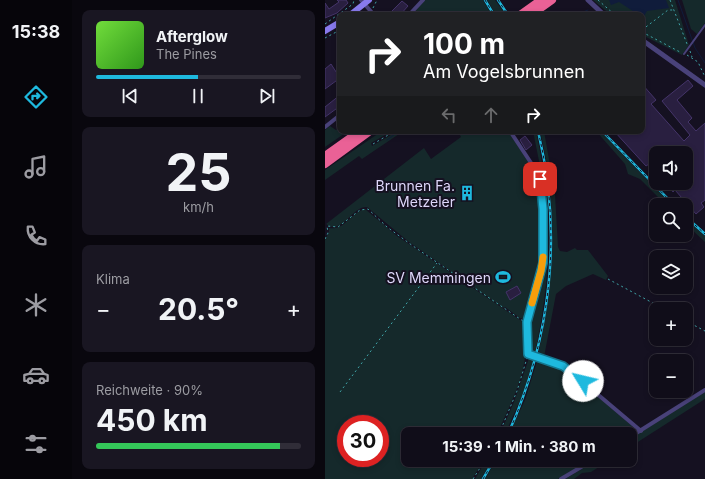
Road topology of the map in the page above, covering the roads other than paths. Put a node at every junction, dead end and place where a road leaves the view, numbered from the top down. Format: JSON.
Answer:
{"nodes":[{"id":1,"x":423,"y":0,"type":"edge"},
{"id":2,"x":541,"y":0,"type":"edge"},
{"id":3,"x":552,"y":0,"type":"edge"},
{"id":4,"x":588,"y":0,"type":"edge"},
{"id":5,"x":365,"y":1,"type":"edge"},
{"id":6,"x":353,"y":12,"type":"edge"},
{"id":7,"x":372,"y":12,"type":"edge"},
{"id":8,"x":412,"y":12,"type":"edge"},
{"id":9,"x":524,"y":12,"type":"edge"},
{"id":10,"x":535,"y":12,"type":"edge"},
{"id":11,"x":601,"y":12,"type":"edge"},
{"id":12,"x":337,"y":24,"type":"edge"},
{"id":13,"x":705,"y":25,"type":"edge"},
{"id":14,"x":325,"y":31,"type":"edge"},
{"id":15,"x":645,"y":42,"type":"edge"},
{"id":16,"x":684,"y":54,"type":"road end"},
{"id":17,"x":705,"y":85,"type":"edge"},
{"id":18,"x":337,"y":117,"type":"edge"},
{"id":19,"x":325,"y":127,"type":"edge"},
{"id":20,"x":355,"y":134,"type":"edge"},
{"id":21,"x":367,"y":134,"type":"edge"},
{"id":22,"x":512,"y":134,"type":"edge"},
{"id":23,"x":325,"y":156,"type":"edge"},
{"id":24,"x":325,"y":164,"type":"edge"},
{"id":25,"x":705,"y":390,"type":"edge"},
{"id":26,"x":641,"y":431,"type":"junction"},
{"id":27,"x":637,"y":433,"type":"edge"},
{"id":28,"x":581,"y":467,"type":"edge"},
{"id":29,"x":561,"y":479,"type":"edge"}],
"edges":[{"from":1,"to":8,"type":"street"},
{"from":2,"to":9,"type":"highway"},
{"from":3,"to":10,"type":"highway"},
{"from":4,"to":11,"type":"street"},
{"from":5,"to":6,"type":"main road"},
{"from":5,"to":7,"type":"street"},
{"from":12,"to":14,"type":"main road"},
{"from":13,"to":16,"type":"lane"},
{"from":15,"to":17,"type":"street"},
{"from":18,"to":19,"type":"street"},
{"from":20,"to":23,"type":"highway"},
{"from":21,"to":24,"type":"highway"},
{"from":22,"to":26,"type":"street"},
{"from":25,"to":26,"type":"street"},
{"from":26,"to":27,"type":"street"},
{"from":28,"to":29,"type":"street"}]}
